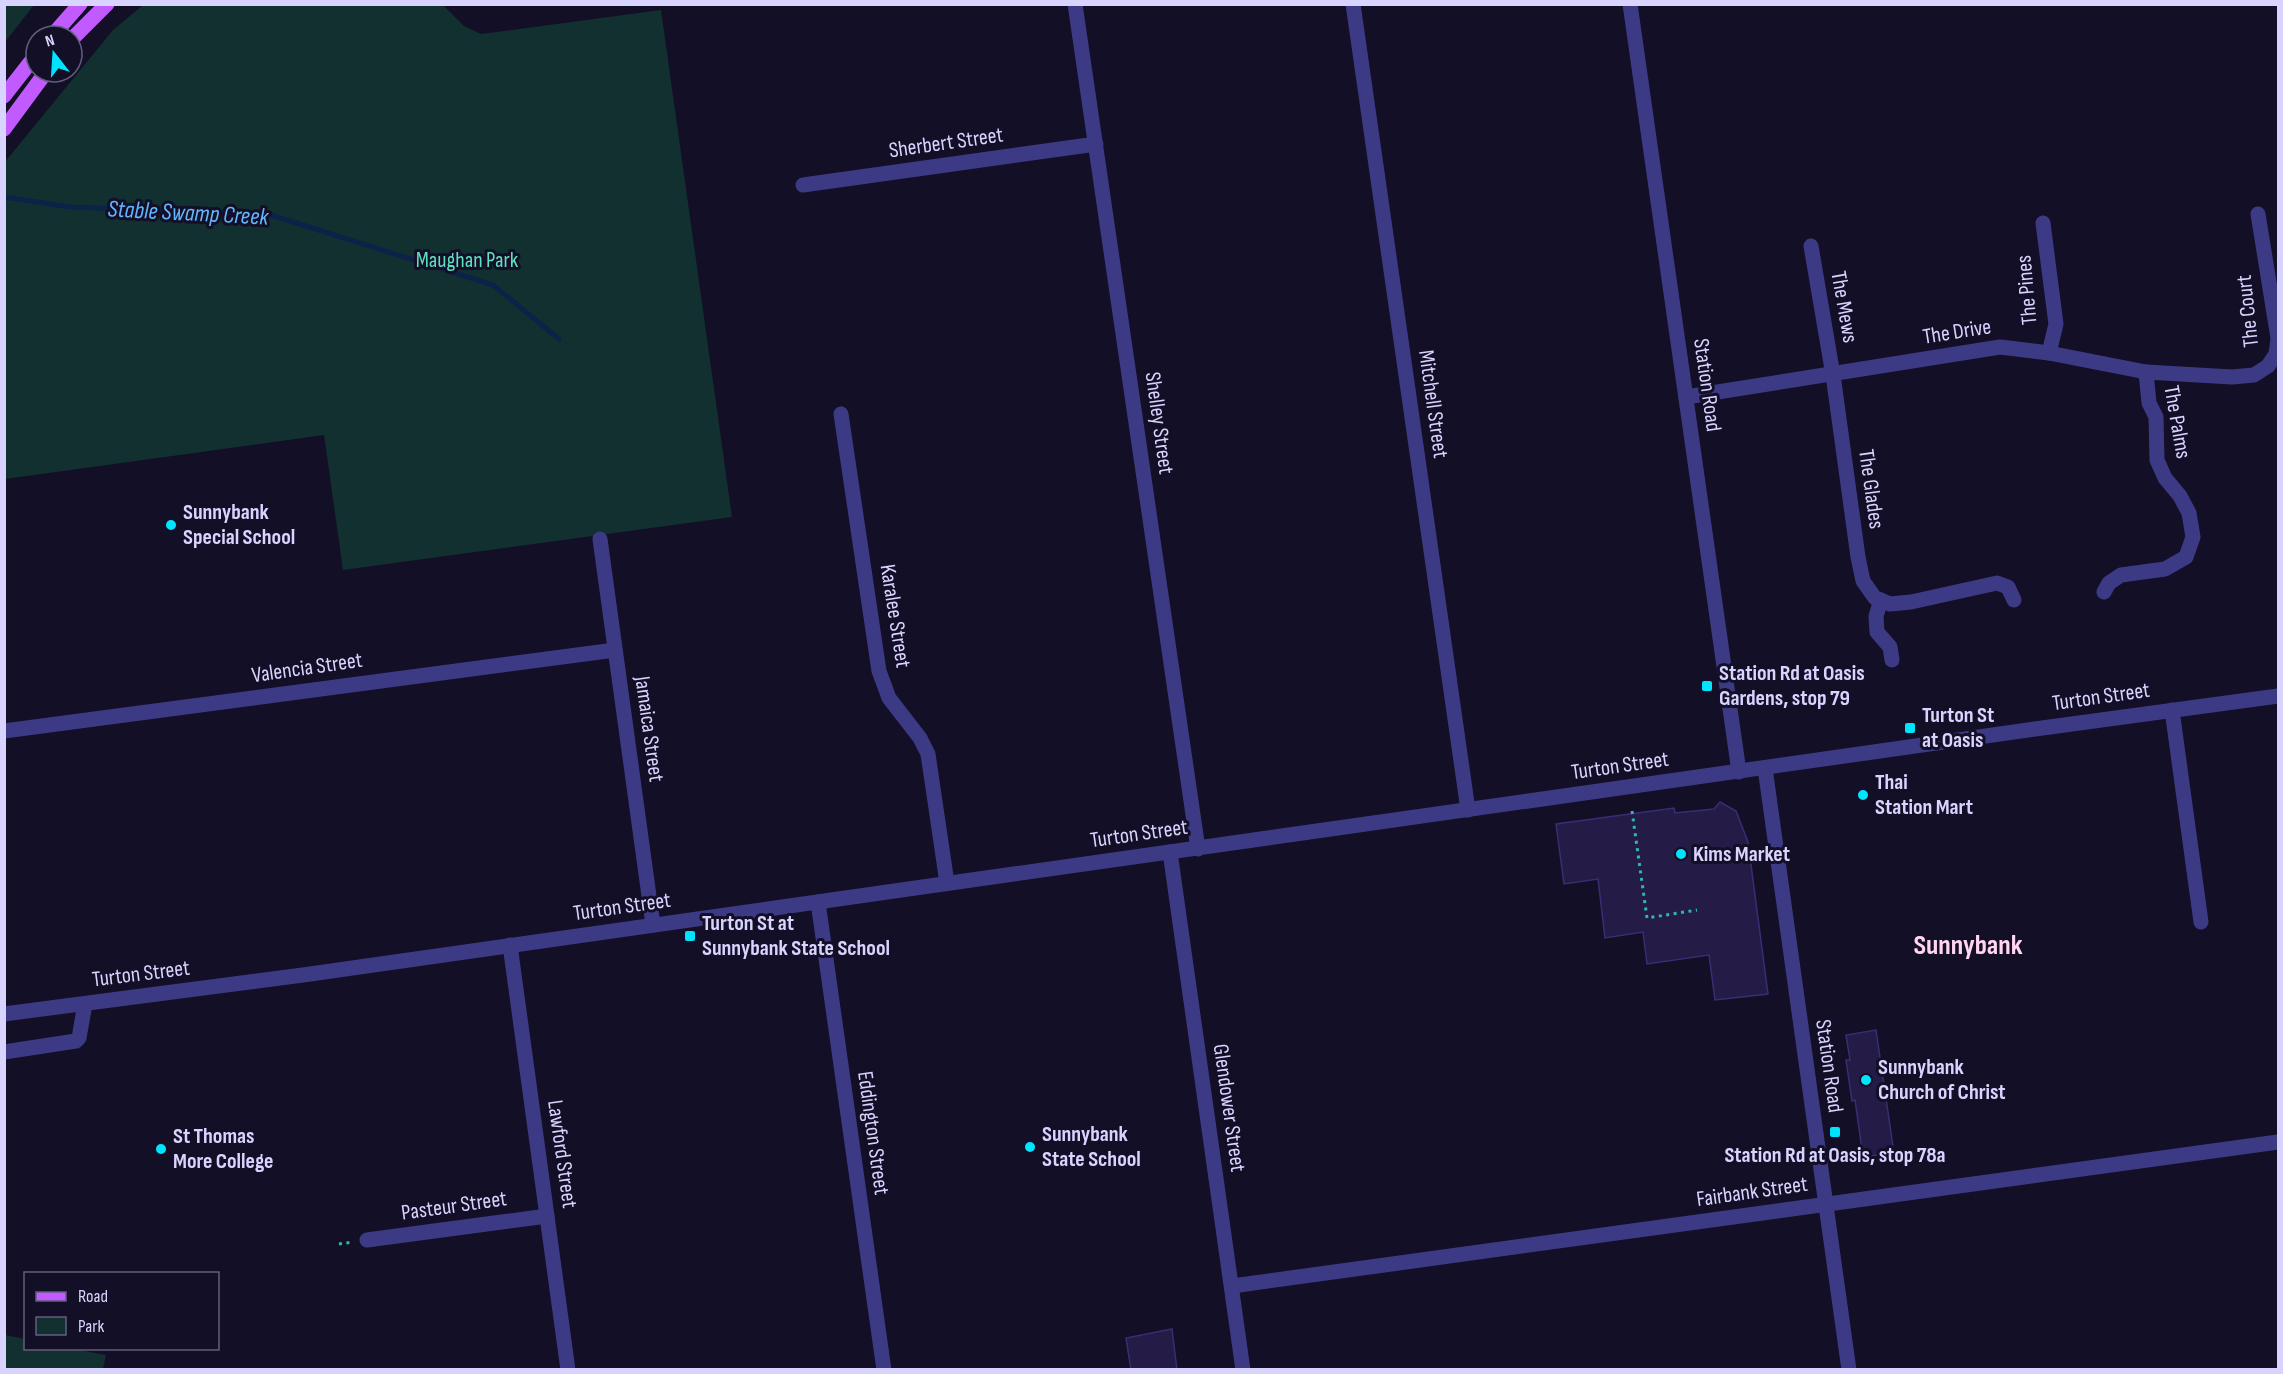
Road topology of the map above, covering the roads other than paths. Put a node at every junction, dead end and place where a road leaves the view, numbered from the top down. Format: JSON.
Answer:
{"nodes":[{"id":1,"x":80,"y":4,"type":"edge"},
{"id":2,"x":107,"y":4,"type":"edge"},
{"id":3,"x":1075,"y":4,"type":"edge"},
{"id":4,"x":1353,"y":4,"type":"edge"},
{"id":5,"x":1630,"y":4,"type":"edge"},
{"id":6,"x":62,"y":24,"type":"edge"},
{"id":7,"x":84,"y":27,"type":"edge"},
{"id":8,"x":24,"y":70,"type":"edge"},
{"id":9,"x":37,"y":84,"type":"edge"},
{"id":10,"x":4,"y":96,"type":"edge"},
{"id":11,"x":4,"y":129,"type":"edge"},
{"id":12,"x":1096,"y":144,"type":"junction"},
{"id":13,"x":803,"y":186,"type":"dead end"},
{"id":14,"x":2258,"y":214,"type":"dead end"},
{"id":15,"x":2043,"y":223,"type":"dead end"},
{"id":16,"x":1811,"y":246,"type":"dead end"},
{"id":17,"x":2049,"y":353,"type":"junction"},
{"id":18,"x":2268,"y":366,"type":"joint"},
{"id":19,"x":2146,"y":372,"type":"junction"},
{"id":20,"x":1833,"y":375,"type":"junction"},
{"id":21,"x":1686,"y":397,"type":"junction"},
{"id":22,"x":841,"y":414,"type":"dead end"},
{"id":23,"x":600,"y":539,"type":"dead end"},
{"id":24,"x":2104,"y":592,"type":"dead end"},
{"id":25,"x":1881,"y":600,"type":"junction"},
{"id":26,"x":2014,"y":600,"type":"dead end"},
{"id":27,"x":615,"y":650,"type":"junction"},
{"id":28,"x":1892,"y":660,"type":"dead end"},
{"id":29,"x":2278,"y":696,"type":"edge"},
{"id":30,"x":2172,"y":711,"type":"junction"},
{"id":31,"x":4,"y":731,"type":"edge"},
{"id":32,"x":1765,"y":768,"type":"junction"},
{"id":33,"x":1739,"y":772,"type":"junction"},
{"id":34,"x":1468,"y":810,"type":"junction"},
{"id":35,"x":1198,"y":849,"type":"junction"},
{"id":36,"x":1170,"y":852,"type":"junction"},
{"id":37,"x":947,"y":883,"type":"junction"},
{"id":38,"x":818,"y":902,"type":"junction"},
{"id":39,"x":2201,"y":922,"type":"dead end"},
{"id":40,"x":653,"y":925,"type":"junction"},
{"id":41,"x":510,"y":945,"type":"junction"},
{"id":42,"x":85,"y":1004,"type":"junction"},
{"id":43,"x":4,"y":1014,"type":"edge"},
{"id":44,"x":4,"y":1052,"type":"edge"},
{"id":45,"x":2278,"y":1142,"type":"edge"},
{"id":46,"x":1826,"y":1204,"type":"junction"},
{"id":47,"x":547,"y":1216,"type":"junction"},
{"id":48,"x":367,"y":1240,"type":"dead end"},
{"id":49,"x":1232,"y":1286,"type":"junction"},
{"id":50,"x":568,"y":1370,"type":"edge"},
{"id":51,"x":884,"y":1370,"type":"edge"},
{"id":52,"x":1243,"y":1370,"type":"edge"},
{"id":53,"x":1849,"y":1370,"type":"edge"}],
"edges":[{"from":1,"to":6,"type":"main road"},
{"from":2,"to":7,"type":"main road"},
{"from":3,"to":12,"type":"street","name":"Shelley Street"},
{"from":4,"to":34,"type":"street","name":"Mitchell Street"},
{"from":5,"to":21,"type":"street","name":"Station Road"},
{"from":8,"to":10,"type":"main road"},
{"from":9,"to":11,"type":"main road"},
{"from":12,"to":13,"type":"street","name":"Sherbert Street"},
{"from":12,"to":35,"type":"street","name":"Shelley Street"},
{"from":14,"to":18,"type":"street","name":"The Court"},
{"from":15,"to":17,"type":"street","name":"The Pines"},
{"from":16,"to":20,"type":"street","name":"The Mews"},
{"from":17,"to":19,"type":"street","name":"The Drive"},
{"from":17,"to":20,"type":"street","name":"The Drive"},
{"from":18,"to":19,"type":"street","name":"The Drive"},
{"from":19,"to":24,"type":"street","name":"The Palms"},
{"from":20,"to":21,"type":"street","name":"The Drive"},
{"from":20,"to":25,"type":"street","name":"The Glades"},
{"from":21,"to":33,"type":"street","name":"Station Road"},
{"from":22,"to":37,"type":"street","name":"Karalee Street"},
{"from":23,"to":27,"type":"street","name":"Jamaica Street"},
{"from":25,"to":26,"type":"street"},
{"from":25,"to":28,"type":"street"},
{"from":27,"to":31,"type":"street","name":"Valencia Street"},
{"from":27,"to":40,"type":"street","name":"Jamaica Street"},
{"from":29,"to":30,"type":"street","name":"Turton Street"},
{"from":30,"to":32,"type":"street","name":"Turton Street"},
{"from":30,"to":39,"type":"street"},
{"from":32,"to":33,"type":"street","name":"Turton Street"},
{"from":32,"to":46,"type":"street","name":"Station Road"},
{"from":33,"to":34,"type":"street","name":"Turton Street"},
{"from":34,"to":35,"type":"street","name":"Turton Street"},
{"from":35,"to":36,"type":"street","name":"Turton Street"},
{"from":36,"to":37,"type":"street","name":"Turton Street"},
{"from":36,"to":49,"type":"street","name":"Glendower Street"},
{"from":37,"to":38,"type":"street","name":"Turton Street"},
{"from":38,"to":40,"type":"street","name":"Turton Street"},
{"from":38,"to":51,"type":"street","name":"Eddington Street"},
{"from":40,"to":41,"type":"street","name":"Turton Street"},
{"from":41,"to":42,"type":"street","name":"Turton Street"},
{"from":41,"to":47,"type":"street","name":"Lawford Street"},
{"from":42,"to":43,"type":"street","name":"Turton Street"},
{"from":42,"to":44,"type":"street"},
{"from":45,"to":46,"type":"street","name":"Fairbank Street"},
{"from":46,"to":49,"type":"street","name":"Fairbank Street"},
{"from":46,"to":53,"type":"street","name":"Station Road"},
{"from":47,"to":48,"type":"street","name":"Pasteur Street"},
{"from":47,"to":50,"type":"street","name":"Lawford Street"},
{"from":49,"to":52,"type":"street","name":"Glendower Street"}]}
